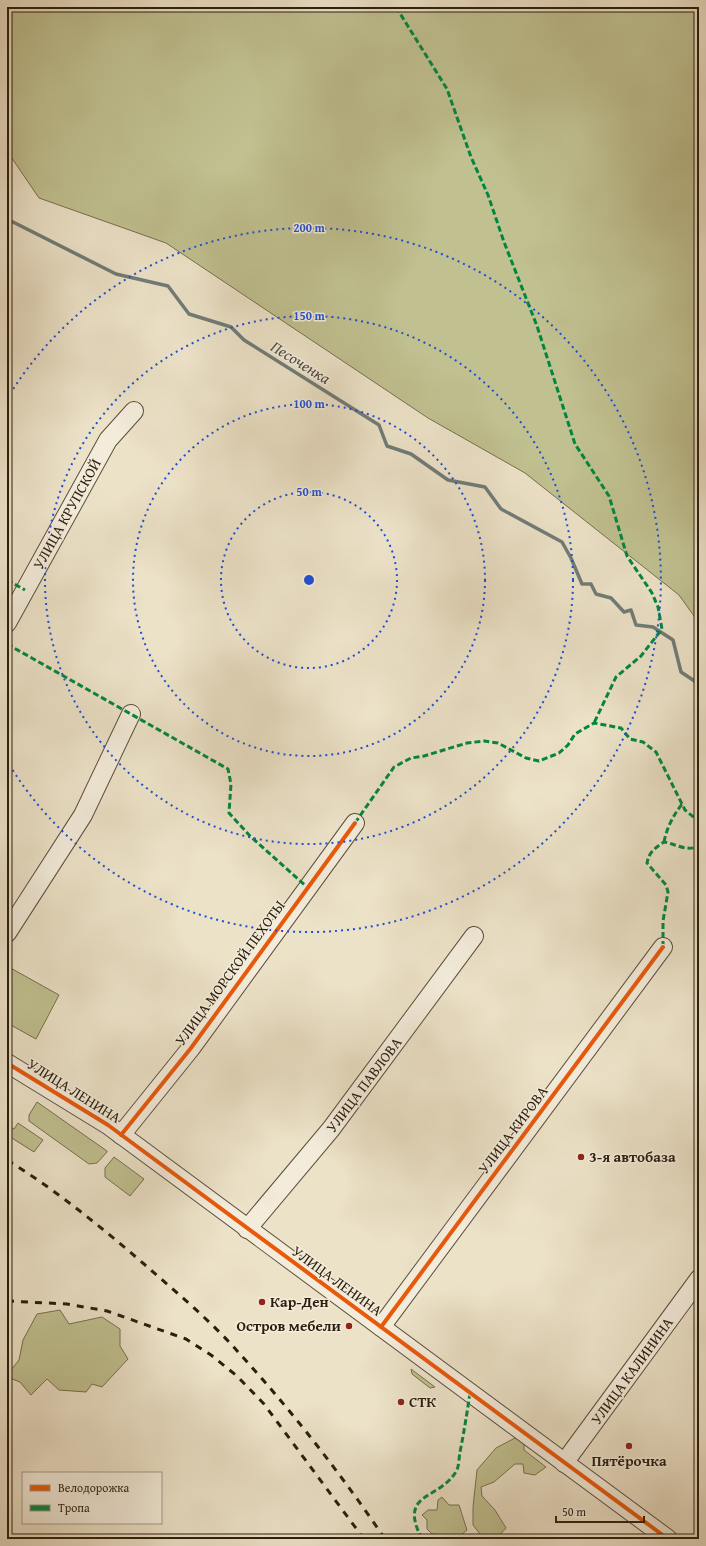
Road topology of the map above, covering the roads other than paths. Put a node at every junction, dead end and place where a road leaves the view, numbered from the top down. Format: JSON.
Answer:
{"nodes":[{"id":1,"x":134,"y":411,"type":"dead end"},
{"id":2,"x":7,"y":623,"type":"edge"},
{"id":3,"x":131,"y":714,"type":"dead end"},
{"id":4,"x":355,"y":823,"type":"dead end"},
{"id":5,"x":7,"y":933,"type":"edge"},
{"id":6,"x":474,"y":936,"type":"dead end"},
{"id":7,"x":663,"y":947,"type":"dead end"},
{"id":8,"x":7,"y":1063,"type":"edge"},
{"id":9,"x":121,"y":1135,"type":"junction"},
{"id":10,"x":247,"y":1229,"type":"junction"},
{"id":11,"x":699,"y":1279,"type":"edge"},
{"id":12,"x":381,"y":1327,"type":"junction"},
{"id":13,"x":564,"y":1463,"type":"junction"},
{"id":14,"x":668,"y":1539,"type":"edge"}],
"edges":[{"from":1,"to":2,"type":"street","name":"УЛИЦА КРУПСКОЙ"},
{"from":3,"to":5,"type":"street"},
{"from":4,"to":9,"type":"street","name":"УЛИЦА МОРСКОЙ ПЕХОТЫ"},
{"from":6,"to":10,"type":"street","name":"УЛИЦА ПАВЛОВА"},
{"from":7,"to":12,"type":"street","name":"УЛИЦА КИРОВА"},
{"from":8,"to":9,"type":"street","name":"УЛИЦА ЛЕНИНА"},
{"from":9,"to":10,"type":"street","name":"УЛИЦА ЛЕНИНА"},
{"from":10,"to":12,"type":"street","name":"УЛИЦА ЛЕНИНА"},
{"from":11,"to":13,"type":"street","name":"УЛИЦА КАЛИНИНА"},
{"from":12,"to":13,"type":"street","name":"УЛИЦА ЛЕНИНА"},
{"from":13,"to":14,"type":"street","name":"УЛИЦА ЛЕНИНА"}]}
